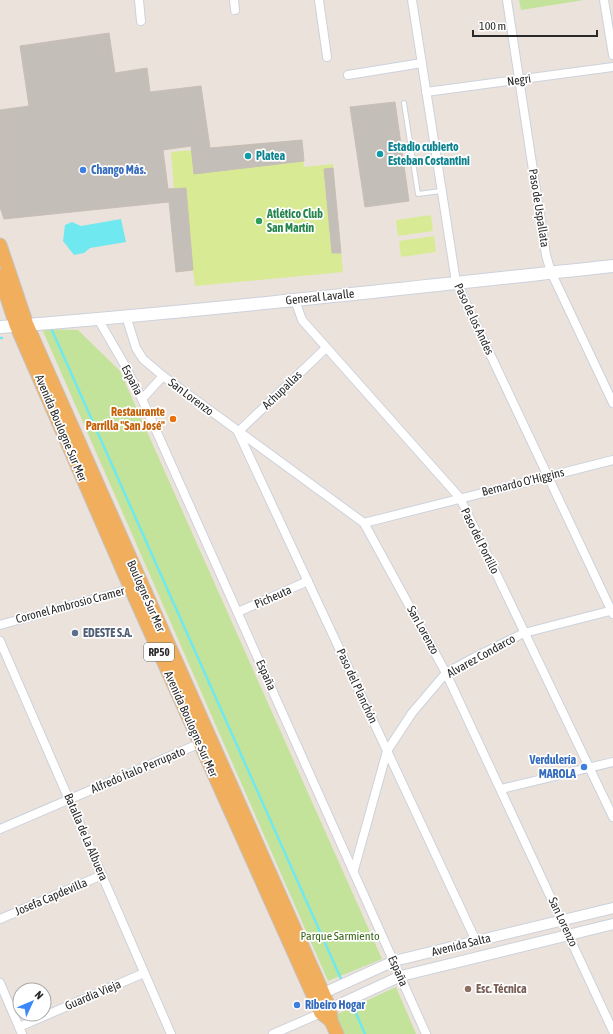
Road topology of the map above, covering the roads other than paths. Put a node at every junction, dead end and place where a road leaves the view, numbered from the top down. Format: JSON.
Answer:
{"nodes":[{"id":1,"x":139,"y":0,"type":"edge"},
{"id":2,"x":234,"y":0,"type":"edge"},
{"id":3,"x":319,"y":0,"type":"edge"},
{"id":4,"x":412,"y":0,"type":"edge"},
{"id":5,"x":507,"y":0,"type":"edge"},
{"id":6,"x":604,"y":0,"type":"edge"},
{"id":7,"x":235,"y":10,"type":"dead end"},
{"id":8,"x":141,"y":21,"type":"dead end"},
{"id":9,"x":613,"y":55,"type":"edge"},
{"id":10,"x":327,"y":57,"type":"dead end"},
{"id":11,"x":422,"y":63,"type":"junction"},
{"id":12,"x":613,"y":68,"type":"edge"},
{"id":13,"x":348,"y":75,"type":"dead end"},
{"id":14,"x":520,"y":80,"type":"junction"},
{"id":15,"x":426,"y":92,"type":"junction"},
{"id":16,"x":404,"y":103,"type":"dead end"},
{"id":17,"x":441,"y":191,"type":"junction"},
{"id":18,"x":0,"y":245,"type":"edge"},
{"id":19,"x":613,"y":266,"type":"edge"},
{"id":20,"x":551,"y":272,"type":"junction"},
{"id":21,"x":0,"y":276,"type":"edge"},
{"id":22,"x":456,"y":282,"type":"junction"},
{"id":23,"x":295,"y":300,"type":"junction"},
{"id":24,"x":126,"y":316,"type":"junction"},
{"id":25,"x":98,"y":320,"type":"junction"},
{"id":26,"x":21,"y":325,"type":"junction"},
{"id":27,"x":0,"y":327,"type":"edge"},
{"id":28,"x":326,"y":348,"type":"junction"},
{"id":29,"x":163,"y":376,"type":"junction"},
{"id":30,"x":142,"y":399,"type":"junction"},
{"id":31,"x":613,"y":403,"type":"edge"},
{"id":32,"x":238,"y":432,"type":"junction"},
{"id":33,"x":613,"y":460,"type":"edge"},
{"id":34,"x":548,"y":475,"type":"junction"},
{"id":35,"x":460,"y":498,"type":"junction"},
{"id":36,"x":364,"y":523,"type":"junction"},
{"id":37,"x":308,"y":581,"type":"junction"},
{"id":38,"x":136,"y":588,"type":"junction"},
{"id":39,"x":238,"y":612,"type":"junction"},
{"id":40,"x":612,"y":612,"type":"edge"},
{"id":41,"x":0,"y":625,"type":"edge"},
{"id":42,"x":524,"y":633,"type":"junction"},
{"id":43,"x":0,"y":641,"type":"edge"},
{"id":44,"x":446,"y":674,"type":"junction"},
{"id":45,"x":205,"y":741,"type":"junction"},
{"id":46,"x":387,"y":751,"type":"junction"},
{"id":47,"x":613,"y":762,"type":"edge"},
{"id":48,"x":590,"y":768,"type":"junction"},
{"id":49,"x":501,"y":789,"type":"junction"},
{"id":50,"x":69,"y":799,"type":"junction"},
{"id":51,"x":613,"y":817,"type":"edge"},
{"id":52,"x":0,"y":829,"type":"edge"},
{"id":53,"x":354,"y":870,"type":"junction"},
{"id":54,"x":102,"y":875,"type":"junction"},
{"id":55,"x":613,"y":908,"type":"edge"},
{"id":56,"x":0,"y":919,"type":"edge"},
{"id":57,"x":562,"y":920,"type":"junction"},
{"id":58,"x":613,"y":924,"type":"edge"},
{"id":59,"x":568,"y":934,"type":"junction"},
{"id":60,"x":476,"y":941,"type":"junction"},
{"id":61,"x":394,"y":961,"type":"junction"},
{"id":62,"x":144,"y":973,"type":"junction"},
{"id":63,"x":401,"y":976,"type":"junction"},
{"id":64,"x":0,"y":983,"type":"edge"},
{"id":65,"x":319,"y":995,"type":"junction"},
{"id":66,"x":327,"y":1014,"type":"junction"},
{"id":67,"x":21,"y":1030,"type":"edge"},
{"id":68,"x":613,"y":1031,"type":"edge"},
{"id":69,"x":171,"y":1034,"type":"edge"},
{"id":70,"x":273,"y":1034,"type":"edge"},
{"id":71,"x":336,"y":1034,"type":"edge"},
{"id":72,"x":426,"y":1034,"type":"edge"}],
"edges":[{"from":1,"to":8,"type":"street"},
{"from":2,"to":7,"type":"street"},
{"from":3,"to":10,"type":"street"},
{"from":4,"to":11,"type":"street","name":"Paso de los Andes"},
{"from":5,"to":14,"type":"street","name":"Paso de Uspallata"},
{"from":6,"to":9,"type":"street"},
{"from":11,"to":13,"type":"street"},
{"from":11,"to":15,"type":"street","name":"Paso de los Andes"},
{"from":12,"to":14,"type":"street","name":"Negri"},
{"from":14,"to":15,"type":"street","name":"Negri"},
{"from":14,"to":20,"type":"street","name":"Paso de Uspallata"},
{"from":15,"to":17,"type":"street","name":"Paso de los Andes"},
{"from":16,"to":17,"type":"lane"},
{"from":17,"to":22,"type":"street","name":"Paso de los Andes"},
{"from":18,"to":26,"type":"main road","number":"RP50"},
{"from":19,"to":20,"type":"main road","name":"General Lavalle"},
{"from":20,"to":22,"type":"main road","name":"General Lavalle"},
{"from":20,"to":31,"type":"street","name":"Paso de Uspallata"},
{"from":21,"to":26,"type":"main road","number":"RP50"},
{"from":22,"to":23,"type":"main road","name":"General Lavalle"},
{"from":22,"to":34,"type":"street","name":"Paso de los Andes"},
{"from":23,"to":24,"type":"main road","name":"General Lavalle"},
{"from":23,"to":28,"type":"street","name":"Paso del Portillo"},
{"from":24,"to":25,"type":"main road","name":"General Lavalle"},
{"from":24,"to":29,"type":"street","name":"San Lorenzo"},
{"from":25,"to":26,"type":"main road","name":"General Lavalle"},
{"from":25,"to":30,"type":"street","name":"España"},
{"from":26,"to":27,"type":"main road","name":"General Lavalle"},
{"from":26,"to":38,"type":"main road","name":"Boulogne Sur Mer","number":"RP50"},
{"from":28,"to":32,"type":"street","name":"Achupallas"},
{"from":28,"to":35,"type":"street","name":"Paso del Portillo"},
{"from":29,"to":30,"type":"street"},
{"from":29,"to":32,"type":"street","name":"San Lorenzo"},
{"from":30,"to":39,"type":"street","name":"España"},
{"from":32,"to":36,"type":"street","name":"San Lorenzo"},
{"from":32,"to":37,"type":"street","name":"Paso del Planchón"},
{"from":33,"to":34,"type":"street","name":"Bernardo O'Higgins"},
{"from":34,"to":35,"type":"street","name":"Bernardo O'Higgins"},
{"from":34,"to":40,"type":"street","name":"Paso de los Andes"},
{"from":35,"to":36,"type":"street","name":"Bernardo O'Higgins"},
{"from":35,"to":42,"type":"street","name":"Paso del Portillo"},
{"from":36,"to":44,"type":"street","name":"San Lorenzo"},
{"from":37,"to":39,"type":"street","name":"Picheuta"},
{"from":37,"to":46,"type":"street","name":"Paso del Planchón"},
{"from":38,"to":41,"type":"street","name":"Coronel Ambrosio Cramer"},
{"from":38,"to":45,"type":"main road","name":"Avenida Boulogne Sur Mer","number":"RP50"},
{"from":39,"to":53,"type":"street","name":"España"},
{"from":40,"to":42,"type":"street","name":"Alvarez Condarco"},
{"from":42,"to":44,"type":"street","name":"Alvarez Condarco"},
{"from":42,"to":48,"type":"street","name":"Paso del Portillo"},
{"from":43,"to":50,"type":"street","name":"Batalla de La Albuera"},
{"from":44,"to":46,"type":"street","name":"Alvarez Condarco"},
{"from":44,"to":49,"type":"street","name":"San Lorenzo"},
{"from":45,"to":50,"type":"street","name":"Alfredo Ítalo Perrupato"},
{"from":45,"to":65,"type":"main road","name":"Avenida Boulogne Sur Mer","number":"RP50"},
{"from":46,"to":53,"type":"street","name":"Alvarez Condarco"},
{"from":46,"to":60,"type":"street","name":"Paso del Planchón"},
{"from":47,"to":48,"type":"street"},
{"from":48,"to":49,"type":"street"},
{"from":48,"to":51,"type":"street","name":"Paso del Portillo"},
{"from":49,"to":57,"type":"street","name":"San Lorenzo"},
{"from":50,"to":52,"type":"street","name":"Alfredo Ítalo Perrupato"},
{"from":50,"to":54,"type":"street","name":"Batalla de La Albuera"},
{"from":53,"to":61,"type":"street","name":"España"},
{"from":54,"to":56,"type":"street","name":"Josefa Capdevilla"},
{"from":54,"to":62,"type":"street","name":"Batalla de La Albuera"},
{"from":55,"to":57,"type":"street","name":"Avenida Salta"},
{"from":57,"to":59,"type":"street","name":"San Lorenzo"},
{"from":57,"to":60,"type":"street","name":"Avenida Salta"},
{"from":58,"to":59,"type":"street","name":"Avenida Salta"},
{"from":59,"to":63,"type":"street","name":"Avenida Salta"},
{"from":59,"to":68,"type":"street","name":"San Lorenzo"},
{"from":60,"to":61,"type":"street","name":"Avenida Salta"},
{"from":61,"to":63,"type":"street","name":"España"},
{"from":61,"to":65,"type":"street","name":"Avenida Salta"},
{"from":62,"to":67,"type":"street","name":"Guardia Vieja"},
{"from":62,"to":69,"type":"street","name":"Batalla de La Albuera"},
{"from":63,"to":66,"type":"street","name":"Avenida Salta"},
{"from":63,"to":72,"type":"street","name":"España"},
{"from":64,"to":67,"type":"street"},
{"from":65,"to":66,"type":"main road","name":"Avenida Boulogne Sur Mer","number":"RP50"},
{"from":66,"to":70,"type":"street"},
{"from":66,"to":71,"type":"main road","name":"Avenida Boulogne Sur Mer","number":"RP50"}]}
